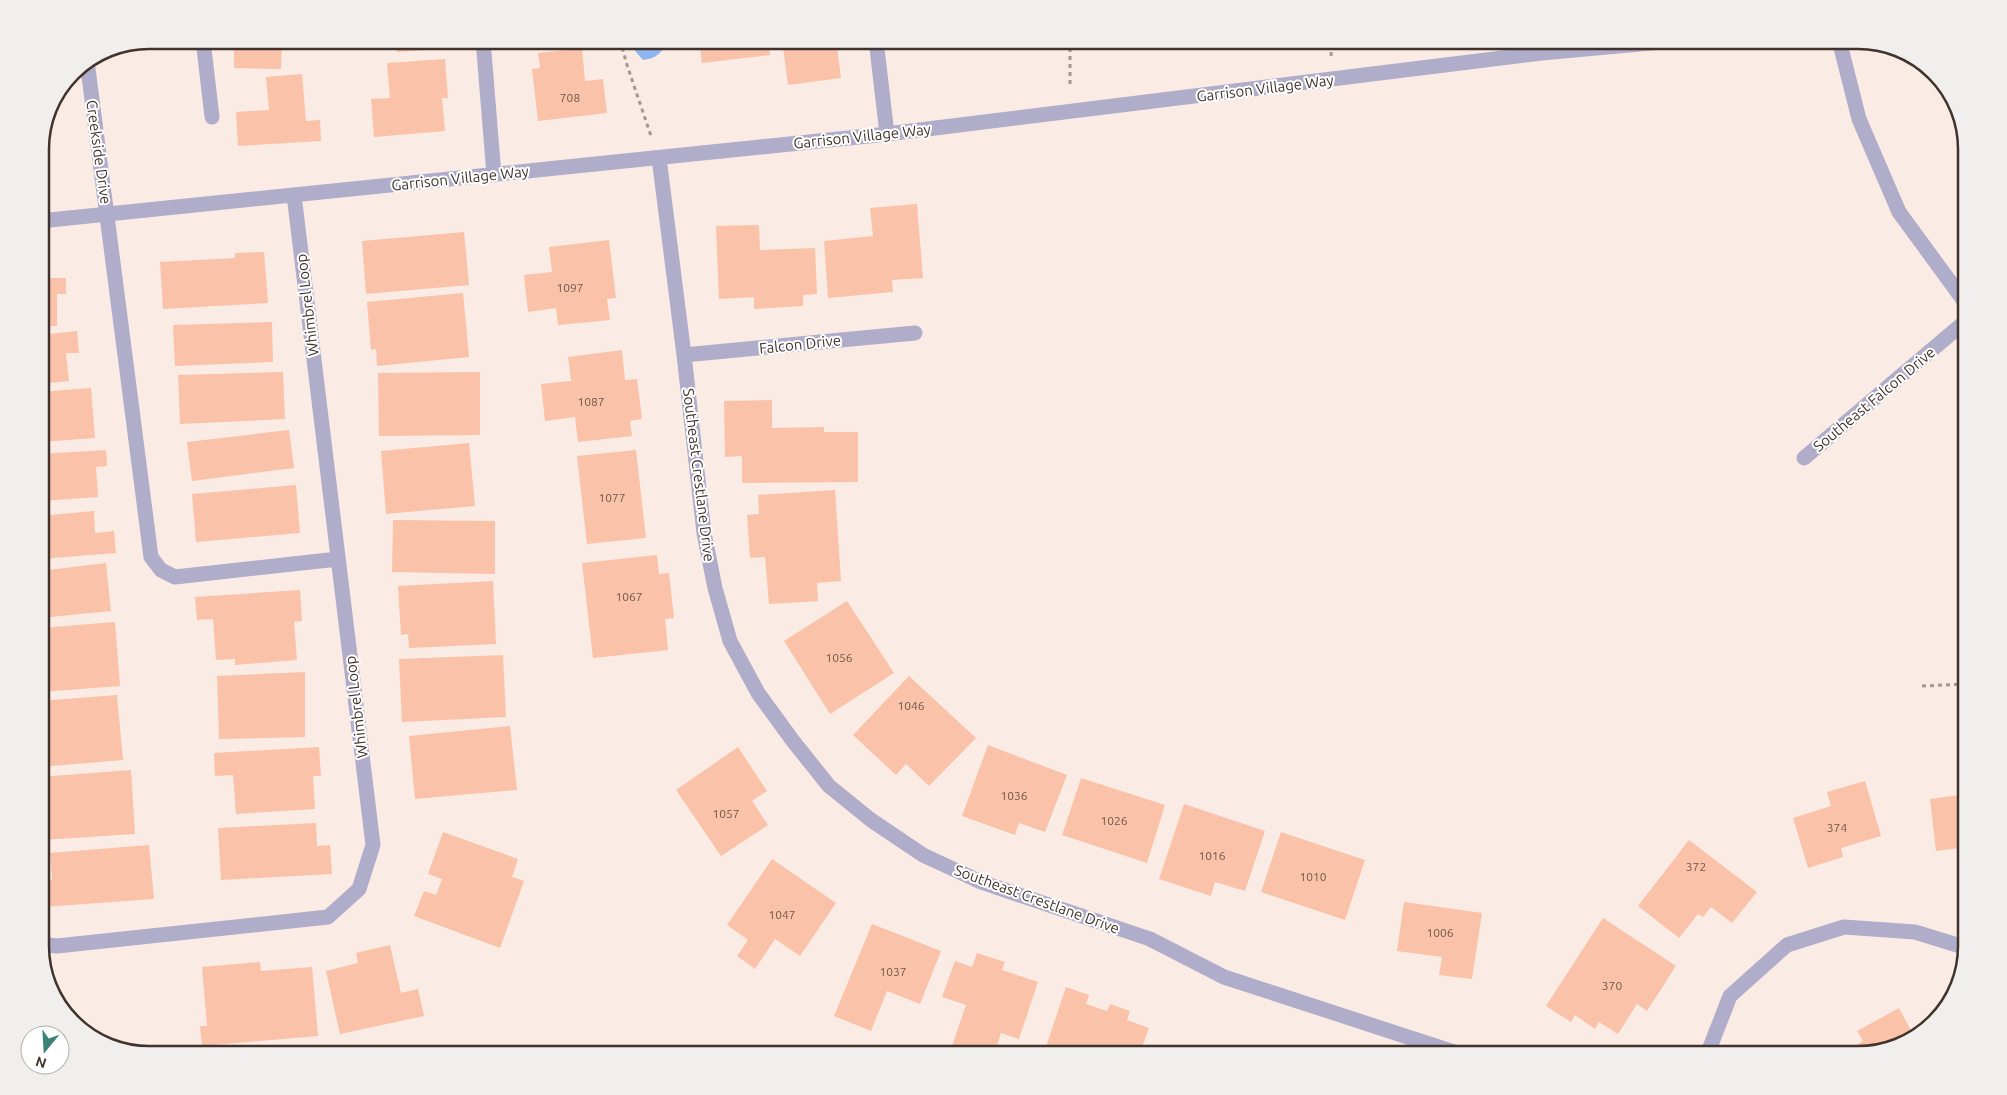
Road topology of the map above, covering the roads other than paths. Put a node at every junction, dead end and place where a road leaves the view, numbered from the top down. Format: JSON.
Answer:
{"nodes":[{"id":1,"x":204,"y":49,"type":"edge"},
{"id":2,"x":484,"y":49,"type":"edge"},
{"id":3,"x":877,"y":49,"type":"edge"},
{"id":4,"x":1527,"y":49,"type":"edge"},
{"id":5,"x":1841,"y":49,"type":"edge"},
{"id":6,"x":88,"y":70,"type":"edge"},
{"id":7,"x":212,"y":117,"type":"dead end"},
{"id":8,"x":886,"y":134,"type":"junction"},
{"id":9,"x":659,"y":158,"type":"junction"},
{"id":10,"x":494,"y":175,"type":"junction"},
{"id":11,"x":294,"y":195,"type":"junction"},
{"id":12,"x":107,"y":213,"type":"junction"},
{"id":13,"x":49,"y":220,"type":"edge"},
{"id":14,"x":1958,"y":293,"type":"edge"},
{"id":15,"x":1958,"y":328,"type":"edge"},
{"id":16,"x":915,"y":333,"type":"dead end"},
{"id":17,"x":684,"y":355,"type":"junction"},
{"id":18,"x":1804,"y":458,"type":"dead end"},
{"id":19,"x":338,"y":559,"type":"junction"},
{"id":20,"x":49,"y":945,"type":"edge"},
{"id":21,"x":1958,"y":945,"type":"edge"},
{"id":22,"x":1435,"y":1046,"type":"edge"},
{"id":23,"x":1711,"y":1046,"type":"edge"}],
"edges":[{"from":1,"to":7,"type":"street"},
{"from":2,"to":10,"type":"street"},
{"from":3,"to":8,"type":"street"},
{"from":4,"to":8,"type":"street","name":"Garrison Village Way"},
{"from":5,"to":14,"type":"street"},
{"from":6,"to":12,"type":"street","name":"Creekside Drive"},
{"from":8,"to":9,"type":"street","name":"Garrison Village Way"},
{"from":9,"to":10,"type":"street","name":"Garrison Village Way"},
{"from":9,"to":17,"type":"street","name":"Southeast Crestlane Drive"},
{"from":10,"to":11,"type":"street","name":"Garrison Village Way"},
{"from":11,"to":12,"type":"street","name":"Garrison Village Way"},
{"from":11,"to":19,"type":"street","name":"Whimbrel Loop"},
{"from":12,"to":13,"type":"street","name":"Garrison Village Way"},
{"from":12,"to":19,"type":"street","name":"Creekside Drive"},
{"from":15,"to":18,"type":"street","name":"Southeast Falcon Drive"},
{"from":16,"to":17,"type":"street","name":"Falcon Drive"},
{"from":17,"to":22,"type":"street","name":"Southeast Crestlane Drive"},
{"from":19,"to":20,"type":"street","name":"Whimbrel Loop"},
{"from":21,"to":23,"type":"street"}]}
